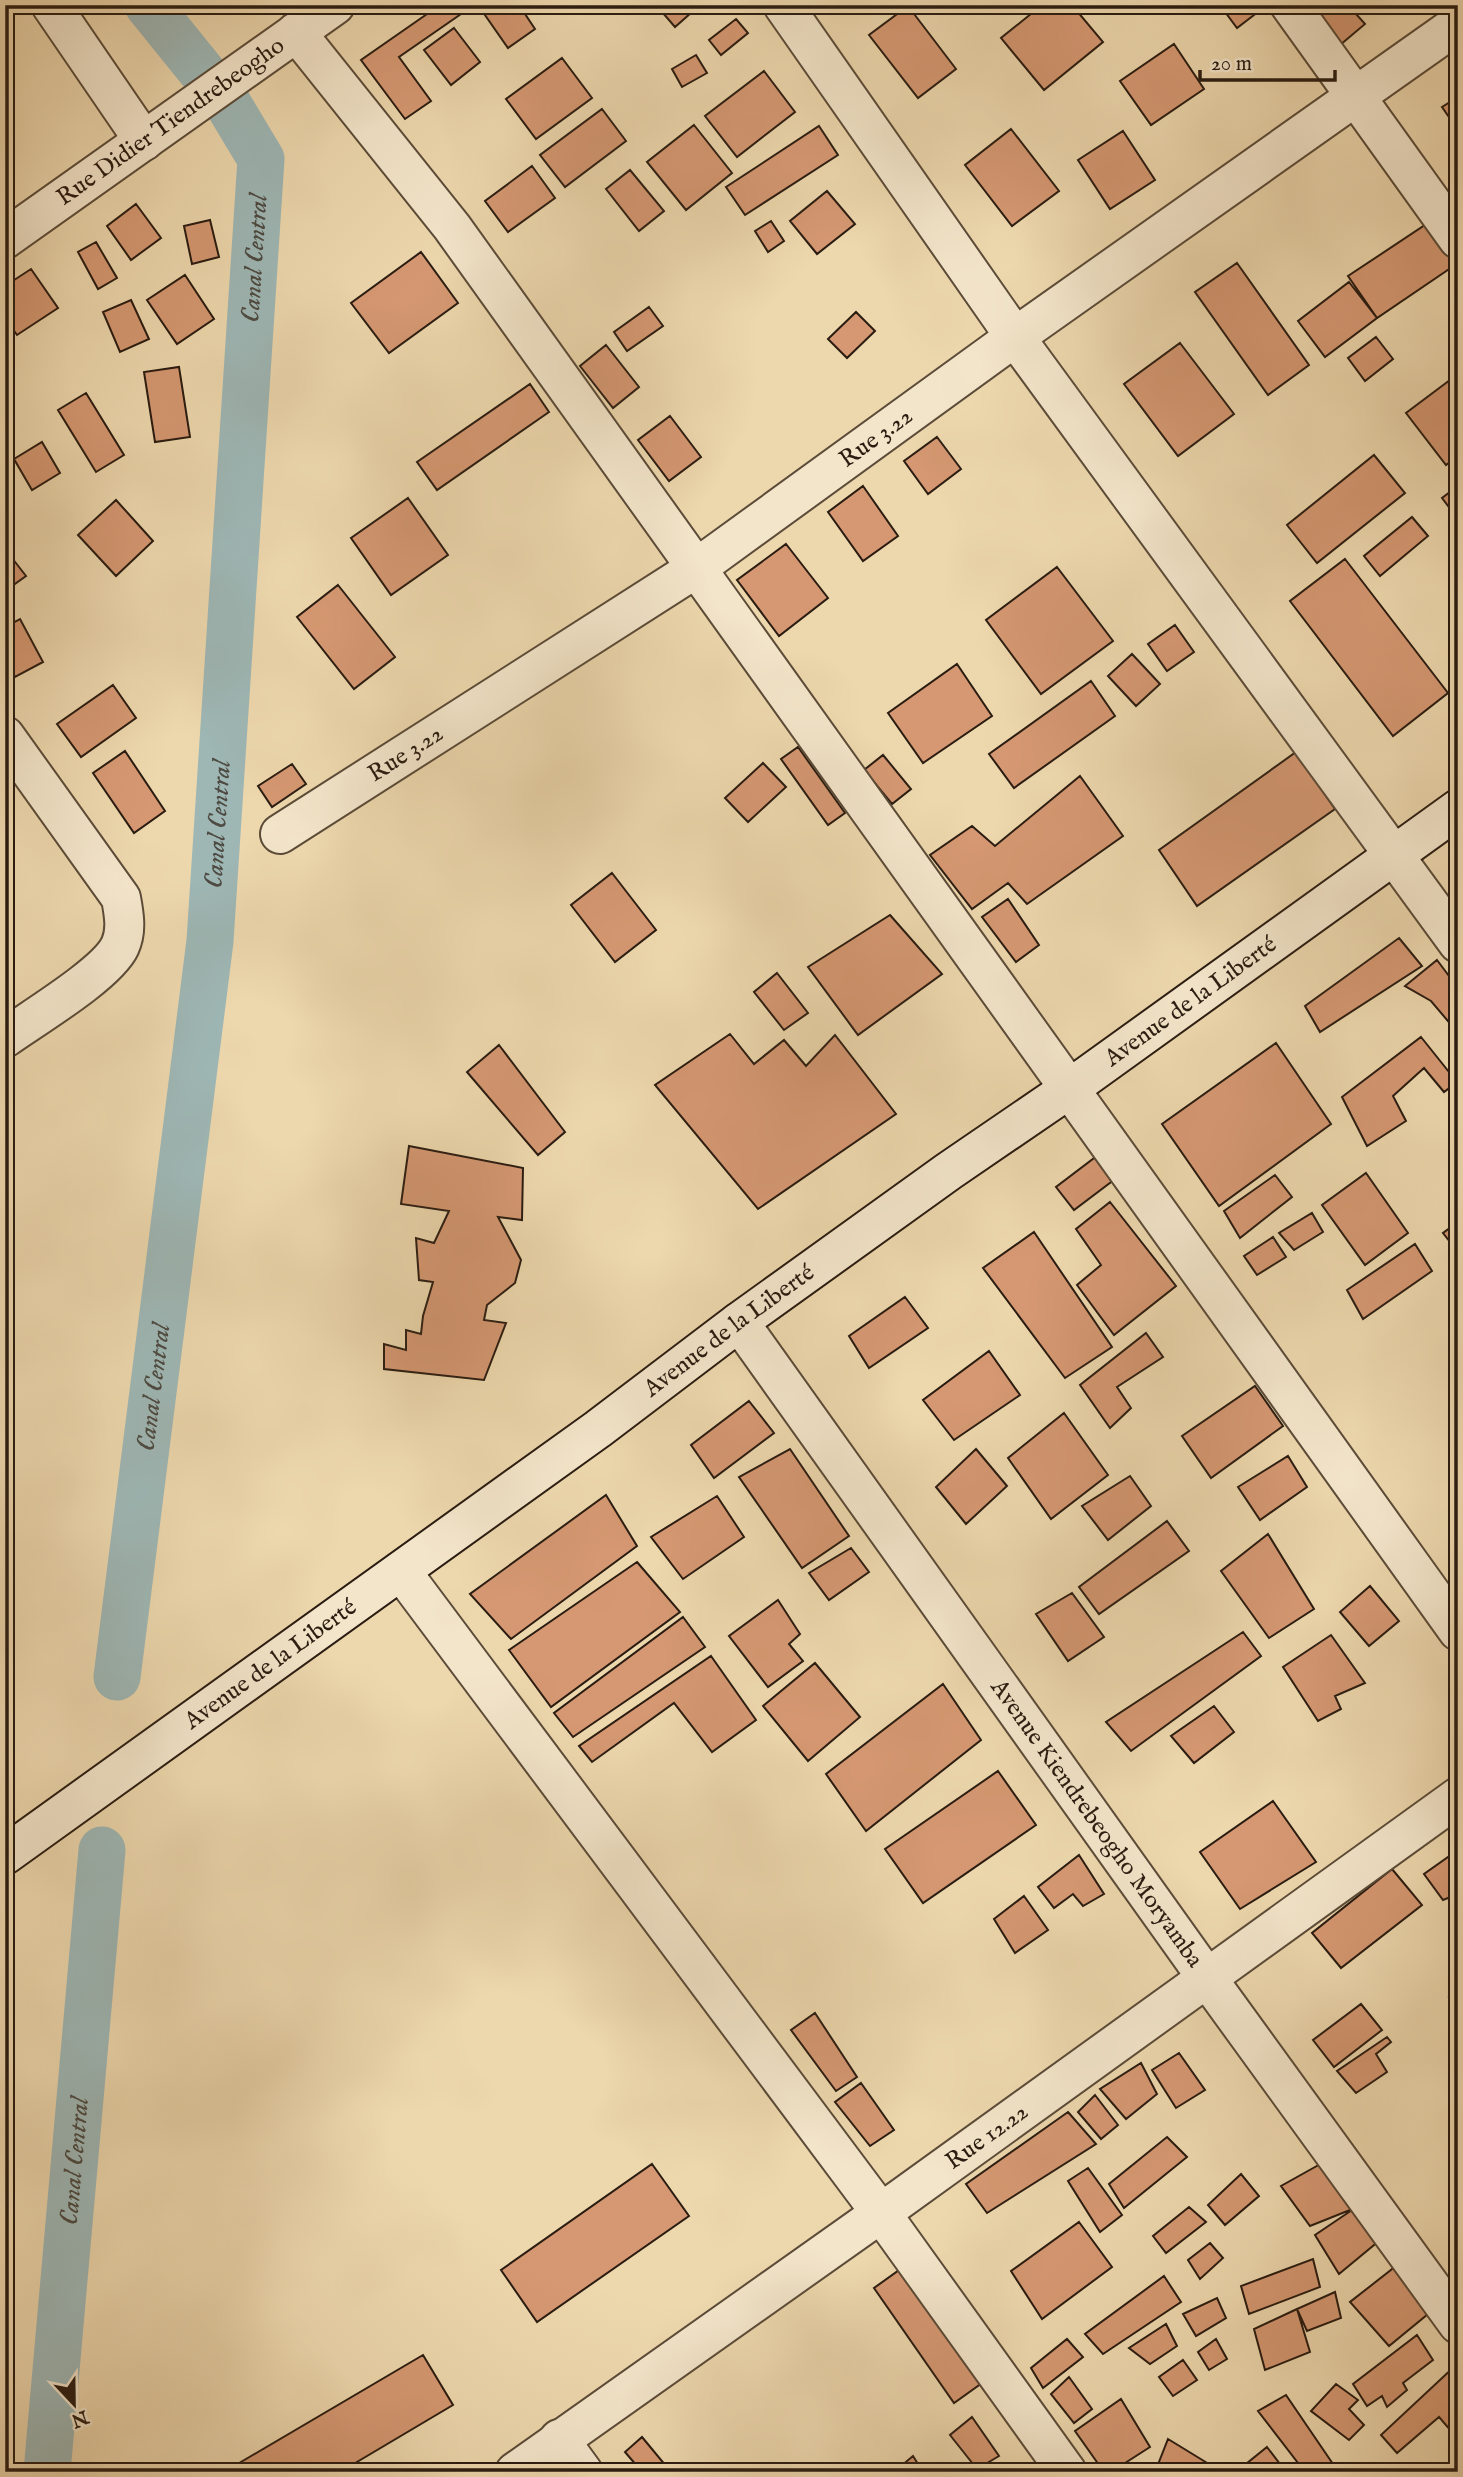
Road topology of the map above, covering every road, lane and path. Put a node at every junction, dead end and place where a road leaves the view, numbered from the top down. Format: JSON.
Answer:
{"nodes":[{"id":1,"x":51,"y":5,"type":"edge"},
{"id":2,"x":335,"y":5,"type":"edge"},
{"id":3,"x":783,"y":5,"type":"edge"},
{"id":4,"x":1290,"y":5,"type":"edge"},
{"id":5,"x":1458,"y":24,"type":"edge"},
{"id":6,"x":296,"y":32,"type":"junction"},
{"id":7,"x":1356,"y":96,"type":"junction"},
{"id":8,"x":144,"y":141,"type":"junction"},
{"id":9,"x":5,"y":239,"type":"edge"},
{"id":10,"x":1458,"y":239,"type":"edge"},
{"id":11,"x":1015,"y":337,"type":"junction"},
{"id":12,"x":698,"y":567,"type":"junction"},
{"id":13,"x":5,"y":736,"type":"edge"},
{"id":14,"x":1458,"y":809,"type":"edge"},
{"id":15,"x":281,"y":834,"type":"dead end"},
{"id":16,"x":1394,"y":855,"type":"junction"},
{"id":17,"x":1458,"y":943,"type":"edge"},
{"id":18,"x":5,"y":1038,"type":"edge"},
{"id":19,"x":1069,"y":1089,"type":"junction"},
{"id":20,"x":739,"y":1322,"type":"junction"},
{"id":21,"x":401,"y":1571,"type":"junction"},
{"id":22,"x":1458,"y":1631,"type":"edge"},
{"id":23,"x":1458,"y":1797,"type":"edge"},
{"id":24,"x":5,"y":1855,"type":"edge"},
{"id":25,"x":1207,"y":1978,"type":"junction"},
{"id":26,"x":881,"y":2213,"type":"junction"},
{"id":27,"x":1458,"y":2324,"type":"edge"},
{"id":28,"x":559,"y":2440,"type":"junction"},
{"id":29,"x":515,"y":2472,"type":"edge"},
{"id":30,"x":583,"y":2472,"type":"edge"},
{"id":31,"x":1067,"y":2472,"type":"edge"}],
"edges":[{"from":1,"to":8,"type":"street"},
{"from":2,"to":6,"type":"street","name":"Rue Didier Tiendrebeogho"},
{"from":3,"to":11,"type":"street"},
{"from":4,"to":7,"type":"street"},
{"from":5,"to":7,"type":"street","name":"Rue 3.22"},
{"from":6,"to":8,"type":"street","name":"Rue Didier Tiendrebeogho"},
{"from":6,"to":12,"type":"street"},
{"from":7,"to":10,"type":"street"},
{"from":7,"to":11,"type":"street","name":"Rue 3.22"},
{"from":8,"to":9,"type":"street","name":"Rue Didier Tiendrebeogho"},
{"from":11,"to":12,"type":"street","name":"Rue 3.22"},
{"from":11,"to":16,"type":"street"},
{"from":12,"to":15,"type":"street","name":"Rue 3.22"},
{"from":12,"to":19,"type":"street"},
{"from":13,"to":18,"type":"street"},
{"from":14,"to":16,"type":"street","name":"Avenue de la Liberté"},
{"from":16,"to":17,"type":"street"},
{"from":16,"to":19,"type":"street","name":"Avenue de la Liberté"},
{"from":19,"to":20,"type":"street","name":"Avenue de la Liberté"},
{"from":19,"to":22,"type":"street"},
{"from":20,"to":21,"type":"street","name":"Avenue de la Liberté"},
{"from":20,"to":25,"type":"street","name":"Avenue Kiendrebeogho Moryamba"},
{"from":21,"to":24,"type":"street","name":"Avenue de la Liberté"},
{"from":21,"to":26,"type":"street"},
{"from":23,"to":25,"type":"street","name":"Rue 12.22"},
{"from":25,"to":26,"type":"street","name":"Rue 12.22"},
{"from":25,"to":27,"type":"street","name":"Avenue Kiendrebeogho Moryamba"},
{"from":26,"to":28,"type":"street","name":"Rue 12.22"},
{"from":26,"to":31,"type":"street"},
{"from":28,"to":29,"type":"street","name":"Rue 12.22"},
{"from":28,"to":30,"type":"street"}]}
